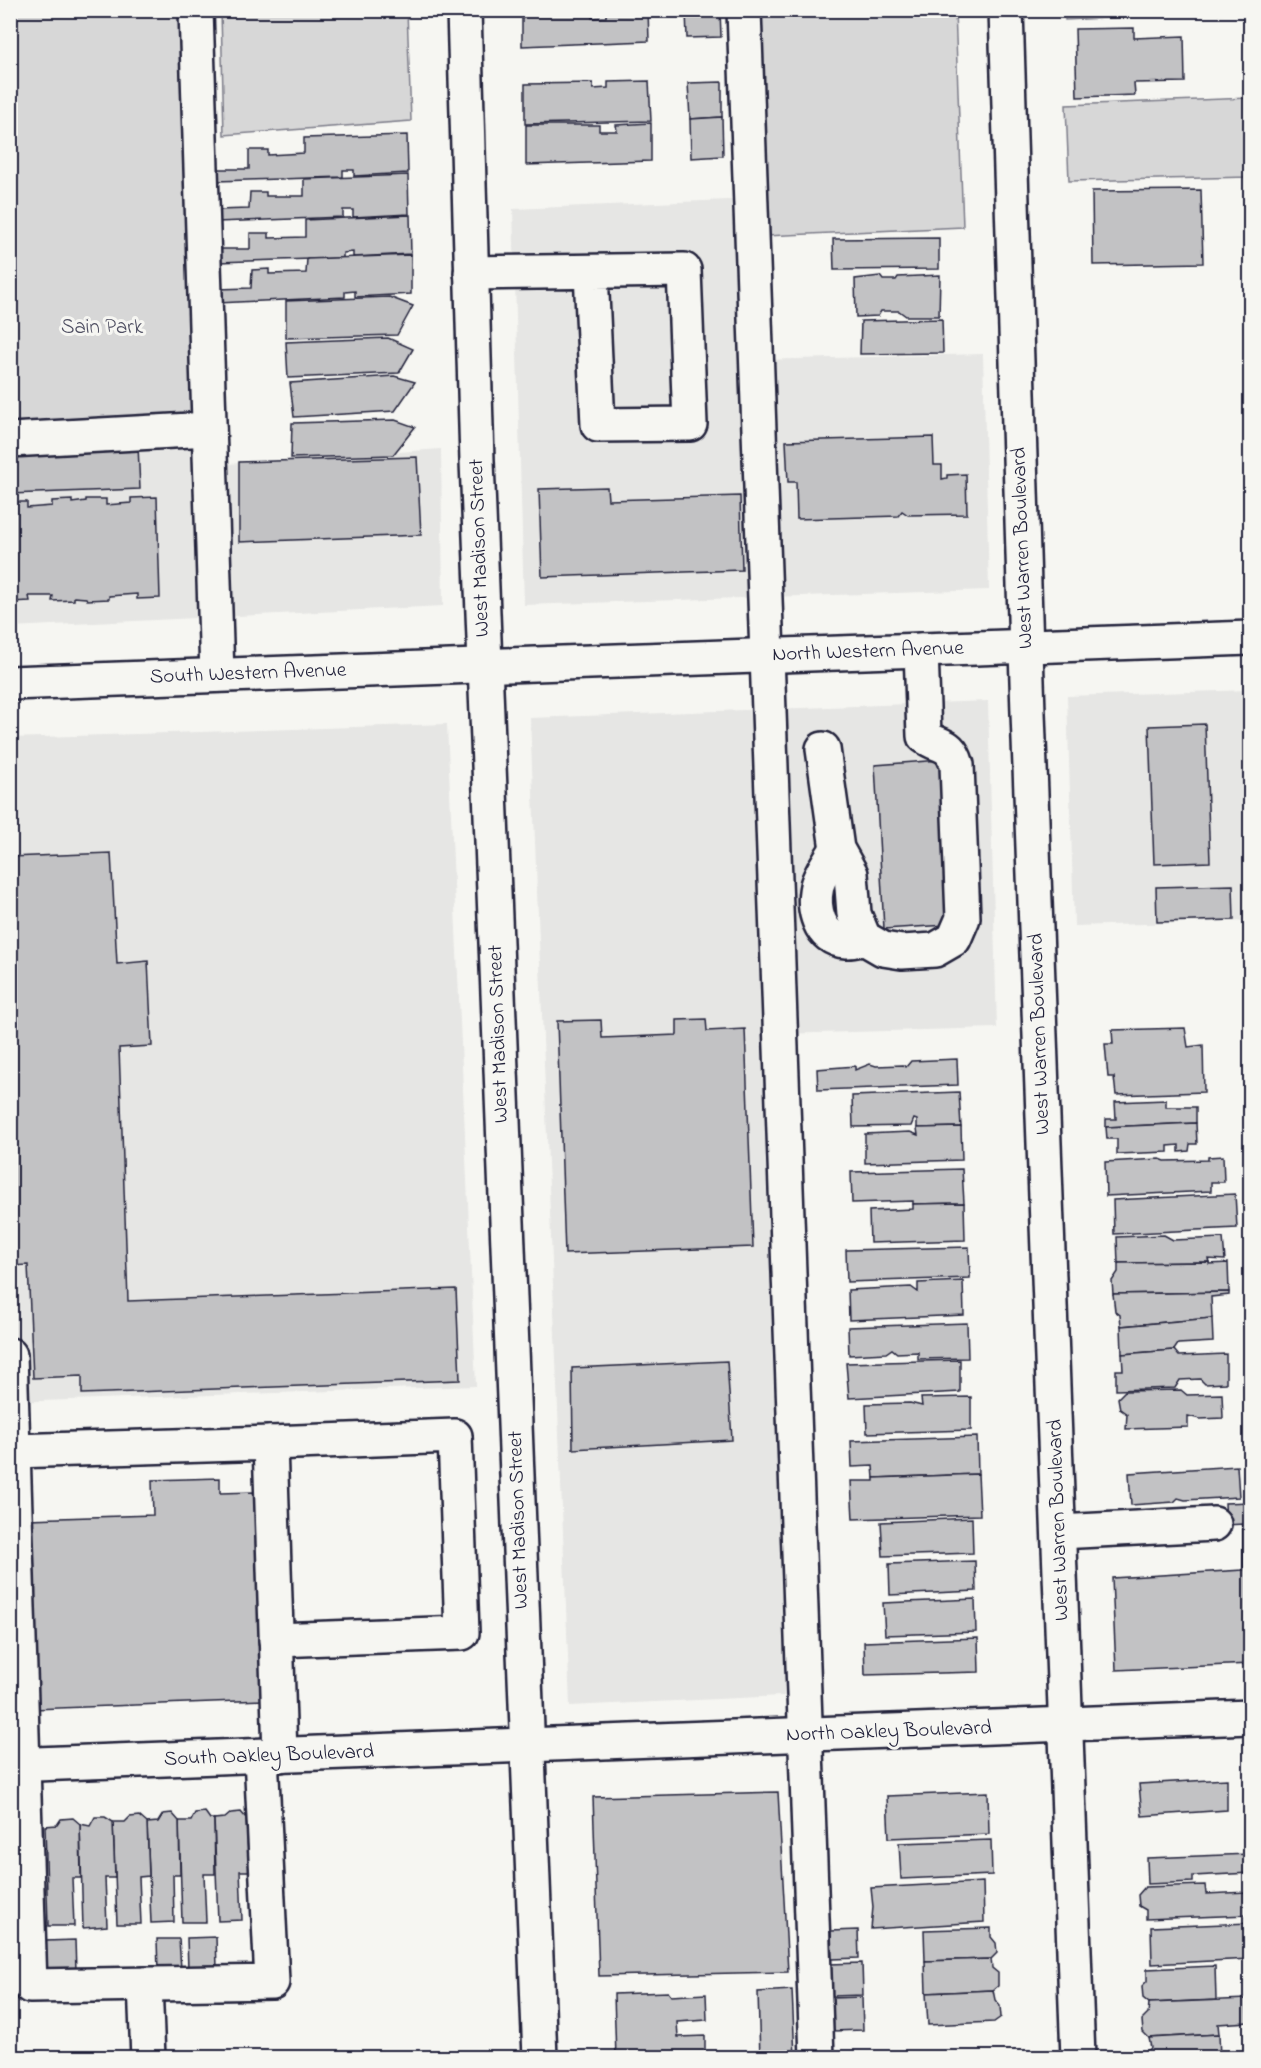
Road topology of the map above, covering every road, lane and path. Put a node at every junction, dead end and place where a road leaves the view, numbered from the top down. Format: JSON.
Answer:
{"nodes":[{"id":1,"x":196,"y":10,"type":"edge"},
{"id":2,"x":464,"y":10,"type":"edge"},
{"id":3,"x":744,"y":10,"type":"edge"},
{"id":4,"x":1006,"y":10,"type":"edge"},
{"id":5,"x":591,"y":272,"type":"junction"},
{"id":6,"x":471,"y":273,"type":"junction"},
{"id":7,"x":209,"y":429,"type":"junction"},
{"id":8,"x":10,"y":440,"type":"edge"},
{"id":9,"x":1251,"y":638,"type":"edge"},
{"id":10,"x":1026,"y":646,"type":"junction"},
{"id":11,"x":921,"y":650,"type":"junction"},
{"id":12,"x":767,"y":655,"type":"junction"},
{"id":13,"x":485,"y":665,"type":"junction"},
{"id":14,"x":217,"y":675,"type":"junction"},
{"id":15,"x":10,"y":683,"type":"edge"},
{"id":16,"x":823,"y":749,"type":"dead end"},
{"id":17,"x":10,"y":1355,"type":"edge"},
{"id":18,"x":270,"y":1443,"type":"junction"},
{"id":19,"x":14,"y":1451,"type":"junction"},
{"id":20,"x":1214,"y":1524,"type":"dead end"},
{"id":21,"x":1059,"y":1532,"type":"junction"},
{"id":22,"x":276,"y":1640,"type":"junction"},
{"id":23,"x":1251,"y":1717,"type":"edge"},
{"id":24,"x":1066,"y":1724,"type":"junction"},
{"id":25,"x":806,"y":1735,"type":"junction"},
{"id":26,"x":528,"y":1746,"type":"junction"},
{"id":27,"x":271,"y":1756,"type":"junction"},
{"id":28,"x":17,"y":1765,"type":"edge"},
{"id":29,"x":145,"y":1984,"type":"junction"},
{"id":30,"x":148,"y":2058,"type":"edge"},
{"id":31,"x":540,"y":2058,"type":"edge"},
{"id":32,"x":817,"y":2058,"type":"edge"},
{"id":33,"x":1078,"y":2058,"type":"edge"}],
"edges":[{"from":1,"to":7,"type":"main road"},
{"from":2,"to":6,"type":"main road","name":"West Madison Street"},
{"from":3,"to":12,"type":"main road"},
{"from":4,"to":10,"type":"main road","name":"West Warren Boulevard"},
{"from":5,"to":5,"type":"main road"},
{"from":5,"to":6,"type":"main road"},
{"from":6,"to":13,"type":"main road","name":"West Madison Street"},
{"from":7,"to":8,"type":"main road"},
{"from":7,"to":14,"type":"main road"},
{"from":9,"to":10,"type":"main road","name":"North Western Avenue"},
{"from":10,"to":11,"type":"main road","name":"North Western Avenue"},
{"from":10,"to":21,"type":"main road","name":"West Warren Boulevard"},
{"from":11,"to":12,"type":"main road","name":"North Western Avenue"},
{"from":11,"to":16,"type":"main road"},
{"from":12,"to":13,"type":"main road","name":"North Western Avenue"},
{"from":12,"to":25,"type":"main road"},
{"from":13,"to":14,"type":"main road","name":"South Western Avenue"},
{"from":13,"to":26,"type":"main road","name":"West Madison Street"},
{"from":14,"to":15,"type":"main road","name":"South Western Avenue"},
{"from":17,"to":19,"type":"main road"},
{"from":18,"to":19,"type":"main road"},
{"from":18,"to":22,"type":"main road"},
{"from":18,"to":22,"type":"main road"},
{"from":19,"to":28,"type":"main road"},
{"from":20,"to":21,"type":"main road"},
{"from":21,"to":24,"type":"main road","name":"West Warren Boulevard"},
{"from":22,"to":27,"type":"main road"},
{"from":23,"to":24,"type":"main road","name":"North Oakley Boulevard"},
{"from":24,"to":25,"type":"main road","name":"North Oakley Boulevard"},
{"from":24,"to":33,"type":"main road","name":"West Warren Boulevard"},
{"from":25,"to":26,"type":"main road","name":"North Oakley Boulevard"},
{"from":25,"to":32,"type":"main road"},
{"from":26,"to":27,"type":"main road","name":"South Oakley Boulevard"},
{"from":26,"to":31,"type":"main road","name":"West Madison Street"},
{"from":27,"to":28,"type":"main road","name":"South Oakley Boulevard"},
{"from":27,"to":29,"type":"main road"},
{"from":28,"to":29,"type":"main road"},
{"from":29,"to":30,"type":"main road"}]}
